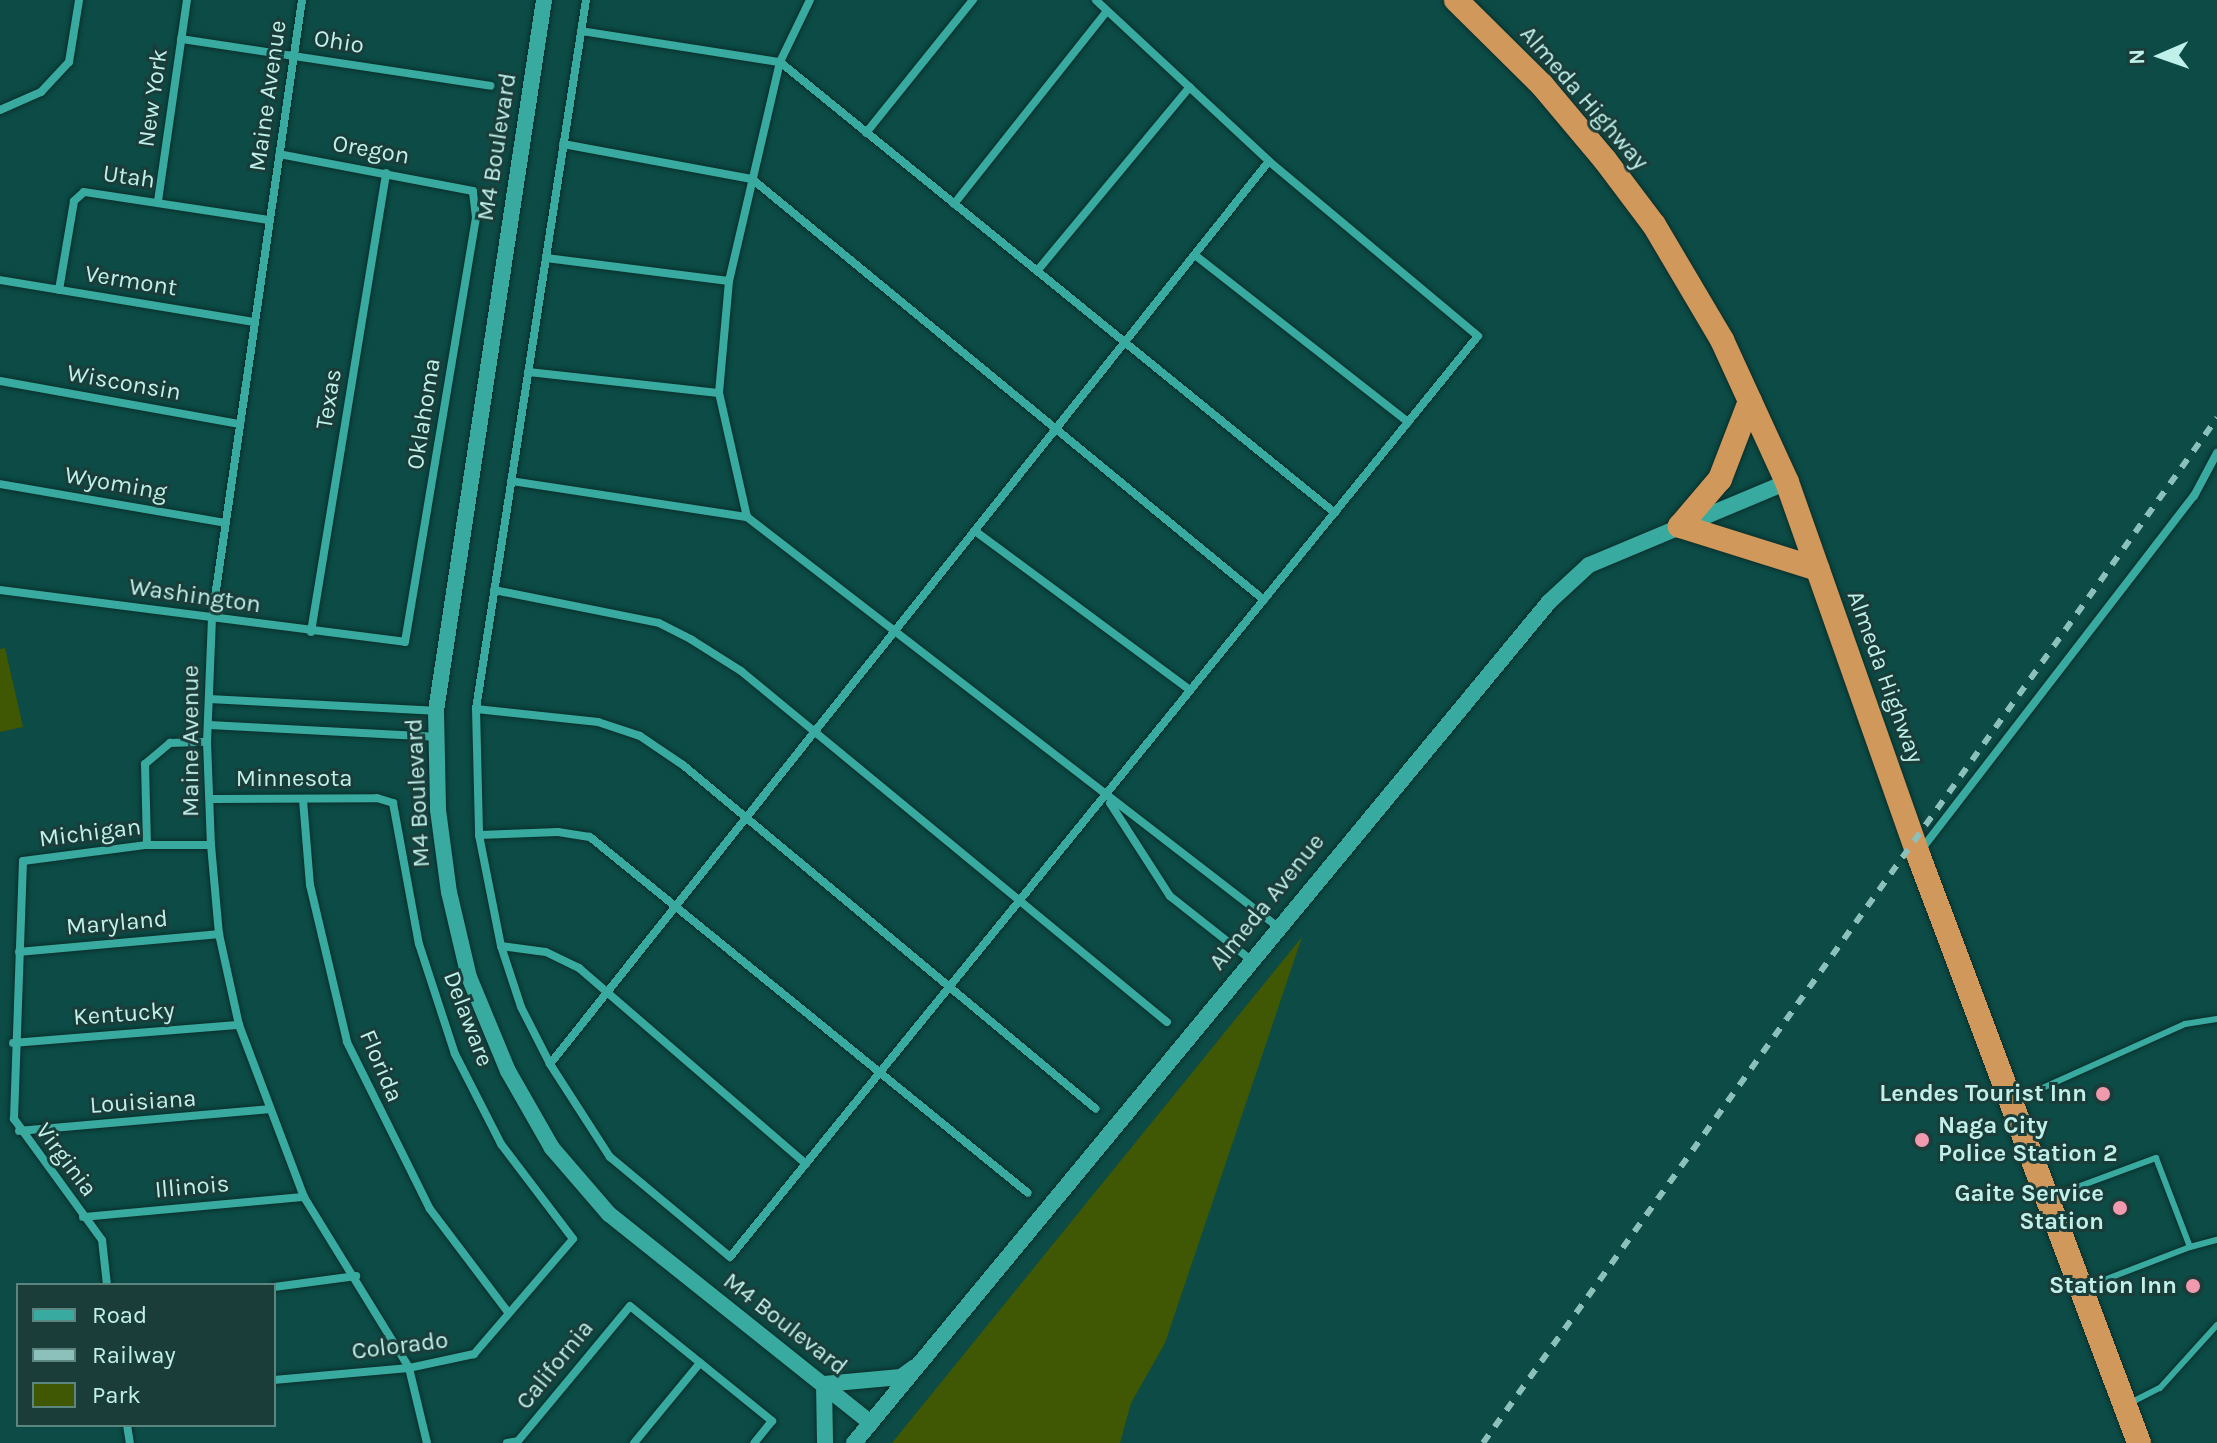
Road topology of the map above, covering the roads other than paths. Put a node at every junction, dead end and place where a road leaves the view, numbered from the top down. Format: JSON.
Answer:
{"nodes":[{"id":1,"x":79,"y":0,"type":"edge"},
{"id":2,"x":187,"y":0,"type":"edge"},
{"id":3,"x":302,"y":0,"type":"edge"},
{"id":4,"x":544,"y":0,"type":"edge"},
{"id":5,"x":586,"y":0,"type":"edge"},
{"id":6,"x":810,"y":0,"type":"edge"},
{"id":7,"x":973,"y":0,"type":"edge"},
{"id":8,"x":1096,"y":0,"type":"edge"},
{"id":9,"x":1456,"y":0,"type":"edge"},
{"id":10,"x":1106,"y":12,"type":"junction"},
{"id":11,"x":581,"y":31,"type":"junction"},
{"id":12,"x":181,"y":39,"type":"junction"},
{"id":13,"x":294,"y":55,"type":"junction"},
{"id":14,"x":780,"y":62,"type":"junction"},
{"id":15,"x":490,"y":86,"type":"dead end"},
{"id":16,"x":1190,"y":87,"type":"junction"},
{"id":17,"x":0,"y":110,"type":"edge"},
{"id":18,"x":866,"y":133,"type":"junction"},
{"id":19,"x":563,"y":144,"type":"junction"},
{"id":20,"x":279,"y":154,"type":"junction"},
{"id":21,"x":1269,"y":161,"type":"junction"},
{"id":22,"x":386,"y":173,"type":"junction"},
{"id":23,"x":752,"y":179,"type":"junction"},
{"id":24,"x":455,"y":184,"type":"joint"},
{"id":25,"x":158,"y":201,"type":"junction"},
{"id":26,"x":954,"y":204,"type":"junction"},
{"id":27,"x":270,"y":220,"type":"junction"},
{"id":28,"x":1195,"y":255,"type":"junction"},
{"id":29,"x":546,"y":258,"type":"junction"},
{"id":30,"x":1037,"y":271,"type":"junction"},
{"id":31,"x":0,"y":280,"type":"edge"},
{"id":32,"x":729,"y":281,"type":"junction"},
{"id":33,"x":59,"y":290,"type":"junction"},
{"id":34,"x":255,"y":322,"type":"junction"},
{"id":35,"x":1125,"y":343,"type":"junction"},
{"id":36,"x":528,"y":372,"type":"junction"},
{"id":37,"x":0,"y":381,"type":"edge"},
{"id":38,"x":719,"y":393,"type":"junction"},
{"id":39,"x":1750,"y":401,"type":"junction"},
{"id":40,"x":1408,"y":422,"type":"junction"},
{"id":41,"x":240,"y":424,"type":"junction"},
{"id":42,"x":1056,"y":429,"type":"junction"},
{"id":43,"x":2217,"y":453,"type":"edge"},
{"id":44,"x":511,"y":481,"type":"junction"},
{"id":45,"x":1787,"y":482,"type":"junction"},
{"id":46,"x":0,"y":484,"type":"edge"},
{"id":47,"x":1335,"y":513,"type":"junction"},
{"id":48,"x":747,"y":517,"type":"junction"},
{"id":49,"x":226,"y":523,"type":"junction"},
{"id":50,"x":1680,"y":526,"type":"junction"},
{"id":51,"x":975,"y":531,"type":"junction"},
{"id":52,"x":1817,"y":569,"type":"junction"},
{"id":53,"x":0,"y":590,"type":"edge"},
{"id":54,"x":494,"y":590,"type":"junction"},
{"id":55,"x":1264,"y":600,"type":"junction"},
{"id":56,"x":212,"y":618,"type":"junction"},
{"id":57,"x":311,"y":632,"type":"junction"},
{"id":58,"x":895,"y":632,"type":"junction"},
{"id":59,"x":386,"y":641,"type":"joint"},
{"id":60,"x":1190,"y":690,"type":"junction"},
{"id":61,"x":209,"y":699,"type":"junction"},
{"id":62,"x":476,"y":709,"type":"junction"},
{"id":63,"x":436,"y":711,"type":"junction"},
{"id":64,"x":209,"y":725,"type":"junction"},
{"id":65,"x":815,"y":732,"type":"junction"},
{"id":66,"x":435,"y":737,"type":"junction"},
{"id":67,"x":207,"y":742,"type":"junction"},
{"id":68,"x":1105,"y":796,"type":"junction"},
{"id":69,"x":377,"y":798,"type":"joint"},
{"id":70,"x":212,"y":799,"type":"junction"},
{"id":71,"x":303,"y":800,"type":"junction"},
{"id":72,"x":746,"y":818,"type":"junction"},
{"id":73,"x":479,"y":835,"type":"junction"},
{"id":74,"x":147,"y":845,"type":"junction"},
{"id":75,"x":211,"y":845,"type":"junction"},
{"id":76,"x":1918,"y":854,"type":"junction"},
{"id":77,"x":23,"y":861,"type":"joint"},
{"id":78,"x":1020,"y":901,"type":"junction"},
{"id":79,"x":678,"y":904,"type":"junction"},
{"id":80,"x":1278,"y":927,"type":"junction"},
{"id":81,"x":219,"y":934,"type":"junction"},
{"id":82,"x":501,"y":946,"type":"junction"},
{"id":83,"x":19,"y":952,"type":"junction"},
{"id":84,"x":1251,"y":960,"type":"junction"},
{"id":85,"x":950,"y":987,"type":"junction"},
{"id":86,"x":607,"y":993,"type":"junction"},
{"id":87,"x":2217,"y":1019,"type":"edge"},
{"id":88,"x":1167,"y":1022,"type":"dead end"},
{"id":89,"x":239,"y":1025,"type":"junction"},
{"id":90,"x":13,"y":1043,"type":"junction"},
{"id":91,"x":550,"y":1064,"type":"junction"},
{"id":92,"x":881,"y":1072,"type":"junction"},
{"id":93,"x":2013,"y":1101,"type":"junction"},
{"id":94,"x":270,"y":1109,"type":"junction"},
{"id":95,"x":1096,"y":1109,"type":"dead end"},
{"id":96,"x":19,"y":1131,"type":"junction"},
{"id":97,"x":806,"y":1164,"type":"junction"},
{"id":98,"x":1028,"y":1193,"type":"dead end"},
{"id":99,"x":304,"y":1197,"type":"junction"},
{"id":100,"x":2049,"y":1197,"type":"junction"},
{"id":101,"x":83,"y":1217,"type":"junction"},
{"id":102,"x":573,"y":1239,"type":"joint"},
{"id":103,"x":2217,"y":1240,"type":"edge"},
{"id":104,"x":2190,"y":1247,"type":"junction"},
{"id":105,"x":356,"y":1276,"type":"junction"},
{"id":106,"x":107,"y":1283,"type":"edge"},
{"id":107,"x":276,"y":1287,"type":"edge"},
{"id":108,"x":2082,"y":1288,"type":"junction"},
{"id":109,"x":508,"y":1312,"type":"junction"},
{"id":110,"x":2217,"y":1325,"type":"edge"},
{"id":111,"x":930,"y":1357,"type":"junction"},
{"id":112,"x":700,"y":1363,"type":"junction"},
{"id":113,"x":409,"y":1368,"type":"junction"},
{"id":114,"x":276,"y":1380,"type":"edge"},
{"id":115,"x":824,"y":1384,"type":"junction"},
{"id":116,"x":2125,"y":1405,"type":"junction"},
{"id":117,"x":871,"y":1423,"type":"junction"},
{"id":118,"x":427,"y":1443,"type":"edge"},
{"id":119,"x":507,"y":1443,"type":"edge"},
{"id":120,"x":634,"y":1443,"type":"edge"},
{"id":121,"x":754,"y":1443,"type":"edge"},
{"id":122,"x":825,"y":1443,"type":"edge"},
{"id":123,"x":854,"y":1443,"type":"edge"},
{"id":124,"x":2139,"y":1443,"type":"edge"}],
"edges":[{"from":1,"to":17,"type":"street"},
{"from":2,"to":12,"type":"street","name":"New York"},
{"from":3,"to":13,"type":"street","name":"Maine Avenue"},
{"from":4,"to":63,"type":"street","name":"M4 Boulevard"},
{"from":5,"to":11,"type":"street"},
{"from":6,"to":14,"type":"street"},
{"from":7,"to":18,"type":"street"},
{"from":8,"to":10,"type":"street"},
{"from":9,"to":39,"type":"highway","name":"Almeda Highway"},
{"from":10,"to":16,"type":"street"},
{"from":10,"to":26,"type":"street"},
{"from":11,"to":14,"type":"street"},
{"from":11,"to":19,"type":"street"},
{"from":12,"to":13,"type":"street","name":"Ohio"},
{"from":12,"to":25,"type":"street","name":"New York"},
{"from":13,"to":15,"type":"street","name":"Ohio"},
{"from":13,"to":20,"type":"street","name":"Maine Avenue"},
{"from":14,"to":18,"type":"street"},
{"from":14,"to":23,"type":"street"},
{"from":16,"to":21,"type":"street"},
{"from":16,"to":30,"type":"street"},
{"from":18,"to":26,"type":"street"},
{"from":19,"to":23,"type":"street"},
{"from":19,"to":29,"type":"street"},
{"from":20,"to":22,"type":"street","name":"Oregon"},
{"from":20,"to":27,"type":"street","name":"Maine Avenue"},
{"from":21,"to":28,"type":"street"},
{"from":21,"to":40,"type":"street"},
{"from":22,"to":24,"type":"street","name":"Oregon"},
{"from":22,"to":57,"type":"street","name":"Texas"},
{"from":23,"to":32,"type":"street"},
{"from":23,"to":42,"type":"street"},
{"from":24,"to":59,"type":"street","name":"Oklahoma"},
{"from":25,"to":27,"type":"street","name":"Utah"},
{"from":25,"to":33,"type":"street","name":"Utah"},
{"from":26,"to":30,"type":"street"},
{"from":27,"to":34,"type":"street","name":"Maine Avenue"},
{"from":28,"to":35,"type":"street"},
{"from":28,"to":40,"type":"street"},
{"from":29,"to":32,"type":"street"},
{"from":29,"to":36,"type":"street"},
{"from":30,"to":35,"type":"street"},
{"from":31,"to":33,"type":"street","name":"Vermont"},
{"from":32,"to":38,"type":"street"},
{"from":33,"to":34,"type":"street","name":"Vermont"},
{"from":34,"to":41,"type":"street","name":"Maine Avenue"},
{"from":35,"to":42,"type":"street"},
{"from":35,"to":47,"type":"street"},
{"from":36,"to":38,"type":"street"},
{"from":36,"to":44,"type":"street"},
{"from":37,"to":41,"type":"street","name":"Wisconsin"},
{"from":38,"to":48,"type":"street"},
{"from":39,"to":45,"type":"highway","name":"Almeda Highway"},
{"from":39,"to":50,"type":"highway"},
{"from":40,"to":47,"type":"street"},
{"from":41,"to":49,"type":"street","name":"Maine Avenue"},
{"from":42,"to":51,"type":"street"},
{"from":42,"to":55,"type":"street"},
{"from":43,"to":76,"type":"street"},
{"from":44,"to":48,"type":"street"},
{"from":44,"to":54,"type":"street"},
{"from":45,"to":50,"type":"street","name":"Almeda Avenue"},
{"from":45,"to":52,"type":"highway","name":"Almeda Highway"},
{"from":46,"to":49,"type":"street","name":"Wyoming"},
{"from":47,"to":55,"type":"street"},
{"from":48,"to":58,"type":"street"},
{"from":49,"to":56,"type":"street","name":"Maine Avenue"},
{"from":50,"to":52,"type":"highway"},
{"from":50,"to":80,"type":"street","name":"Almeda Avenue"},
{"from":51,"to":58,"type":"street"},
{"from":51,"to":60,"type":"street"},
{"from":52,"to":76,"type":"highway","name":"Almeda Highway"},
{"from":53,"to":56,"type":"street","name":"Washington"},
{"from":54,"to":62,"type":"street"},
{"from":54,"to":65,"type":"street"},
{"from":55,"to":60,"type":"street"},
{"from":56,"to":57,"type":"street","name":"Washington"},
{"from":56,"to":61,"type":"street","name":"Maine Avenue"},
{"from":57,"to":59,"type":"street","name":"Washington"},
{"from":58,"to":65,"type":"street"},
{"from":58,"to":68,"type":"street"},
{"from":60,"to":68,"type":"street"},
{"from":61,"to":63,"type":"street"},
{"from":61,"to":64,"type":"street","name":"Maine Avenue"},
{"from":62,"to":72,"type":"street"},
{"from":62,"to":73,"type":"street"},
{"from":63,"to":66,"type":"street","name":"M4 Boulevard"},
{"from":64,"to":66,"type":"street"},
{"from":64,"to":67,"type":"street","name":"Maine Avenue"},
{"from":65,"to":72,"type":"street"},
{"from":65,"to":78,"type":"street"},
{"from":66,"to":115,"type":"street","name":"M4 Boulevard"},
{"from":67,"to":70,"type":"street","name":"Maine Avenue"},
{"from":67,"to":74,"type":"street"},
{"from":68,"to":78,"type":"street"},
{"from":68,"to":80,"type":"street"},
{"from":68,"to":84,"type":"street"},
{"from":69,"to":71,"type":"street","name":"Minnesota"},
{"from":69,"to":102,"type":"street","name":"Delaware"},
{"from":70,"to":71,"type":"street","name":"Minnesota"},
{"from":70,"to":75,"type":"street","name":"Maine Avenue"},
{"from":71,"to":109,"type":"street","name":"Florida"},
{"from":72,"to":79,"type":"street"},
{"from":72,"to":85,"type":"street"},
{"from":73,"to":79,"type":"street"},
{"from":73,"to":82,"type":"street"},
{"from":74,"to":75,"type":"street","name":"Michigan"},
{"from":74,"to":77,"type":"street","name":"Michigan"},
{"from":75,"to":81,"type":"street","name":"Maine Avenue"},
{"from":76,"to":93,"type":"highway","name":"Almeda Highway"},
{"from":77,"to":83,"type":"street","name":"Virginia"},
{"from":78,"to":85,"type":"street"},
{"from":78,"to":88,"type":"street"},
{"from":79,"to":86,"type":"street"},
{"from":79,"to":92,"type":"street"},
{"from":80,"to":84,"type":"street","name":"Almeda Avenue"},
{"from":81,"to":83,"type":"street","name":"Maryland"},
{"from":81,"to":89,"type":"street","name":"Maine Avenue"},
{"from":82,"to":86,"type":"street"},
{"from":82,"to":91,"type":"street"},
{"from":83,"to":90,"type":"street","name":"Virginia"},
{"from":84,"to":111,"type":"street","name":"Almeda Avenue"},
{"from":85,"to":92,"type":"street"},
{"from":85,"to":95,"type":"street"},
{"from":86,"to":91,"type":"street"},
{"from":86,"to":97,"type":"street"},
{"from":87,"to":93,"type":"lane"},
{"from":89,"to":90,"type":"street","name":"Kentucky"},
{"from":89,"to":94,"type":"street","name":"Maine Avenue"},
{"from":90,"to":96,"type":"street","name":"Virginia"},
{"from":91,"to":97,"type":"street"},
{"from":92,"to":97,"type":"street"},
{"from":92,"to":98,"type":"street"},
{"from":93,"to":100,"type":"highway","name":"Almeda Highway"},
{"from":94,"to":96,"type":"street","name":"Louisiana"},
{"from":94,"to":99,"type":"street","name":"Maine Avenue"},
{"from":96,"to":101,"type":"street","name":"Virginia"},
{"from":99,"to":101,"type":"street","name":"Illinois"},
{"from":99,"to":105,"type":"street","name":"Maine Avenue"},
{"from":100,"to":104,"type":"lane"},
{"from":100,"to":108,"type":"highway","name":"Almeda Highway"},
{"from":101,"to":106,"type":"street","name":"Virginia"},
{"from":102,"to":109,"type":"street","name":"Colorado"},
{"from":103,"to":104,"type":"lane"},
{"from":104,"to":108,"type":"lane"},
{"from":105,"to":107,"type":"street"},
{"from":105,"to":113,"type":"street","name":"Maine Avenue"},
{"from":108,"to":116,"type":"highway","name":"Almeda Highway"},
{"from":109,"to":113,"type":"street","name":"Colorado"},
{"from":110,"to":116,"type":"lane"},
{"from":111,"to":115,"type":"street"},
{"from":111,"to":117,"type":"street","name":"Almeda Avenue"},
{"from":112,"to":119,"type":"street","name":"California"},
{"from":112,"to":120,"type":"street"},
{"from":112,"to":121,"type":"street"},
{"from":113,"to":114,"type":"street","name":"Colorado"},
{"from":113,"to":118,"type":"street","name":"Maine Avenue"},
{"from":115,"to":117,"type":"street","name":"M4 Boulevard"},
{"from":115,"to":122,"type":"street"},
{"from":116,"to":124,"type":"highway","name":"Almeda Highway"},
{"from":117,"to":123,"type":"street","name":"Almeda Avenue"}]}
